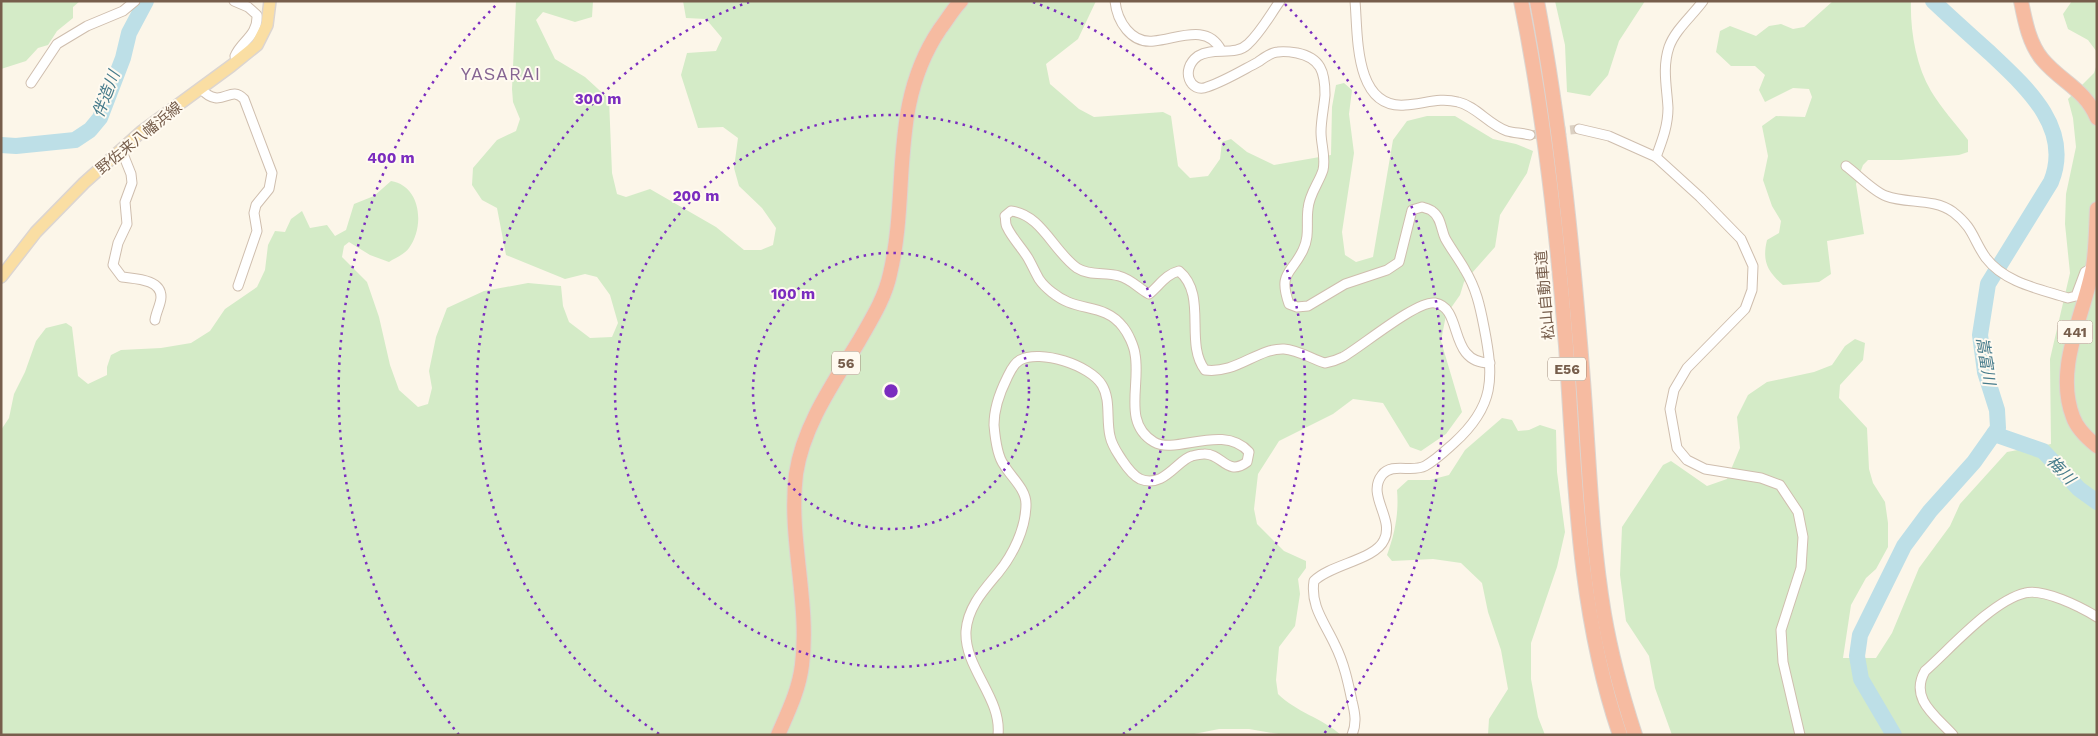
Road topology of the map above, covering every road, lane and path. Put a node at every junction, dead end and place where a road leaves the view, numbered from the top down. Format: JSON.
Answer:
{"nodes":[{"id":1,"x":135,"y":1,"type":"edge"},
{"id":2,"x":234,"y":1,"type":"edge"},
{"id":3,"x":270,"y":1,"type":"edge"},
{"id":4,"x":961,"y":1,"type":"edge"},
{"id":5,"x":1115,"y":1,"type":"edge"},
{"id":6,"x":1280,"y":1,"type":"edge"},
{"id":7,"x":1355,"y":1,"type":"edge"},
{"id":8,"x":1521,"y":1,"type":"edge"},
{"id":9,"x":1537,"y":1,"type":"edge"},
{"id":10,"x":1703,"y":1,"type":"edge"},
{"id":11,"x":2021,"y":1,"type":"edge"},
{"id":12,"x":1221,"y":50,"type":"junction"},
{"id":13,"x":238,"y":61,"type":"junction"},
{"id":14,"x":31,"y":83,"type":"dead end"},
{"id":15,"x":200,"y":88,"type":"junction"},
{"id":16,"x":2097,"y":118,"type":"edge"},
{"id":17,"x":1579,"y":129,"type":"tunnel mouth"},
{"id":18,"x":1530,"y":135,"type":"tunnel mouth"},
{"id":19,"x":121,"y":149,"type":"junction"},
{"id":20,"x":1656,"y":156,"type":"junction"},
{"id":21,"x":1846,"y":166,"type":"dead end"},
{"id":22,"x":2097,"y":209,"type":"edge"},
{"id":23,"x":2092,"y":268,"type":"junction"},
{"id":24,"x":1,"y":277,"type":"edge"},
{"id":25,"x":238,"y":286,"type":"dead end"},
{"id":26,"x":155,"y":320,"type":"dead end"},
{"id":27,"x":1490,"y":363,"type":"junction"},
{"id":28,"x":2097,"y":446,"type":"edge"},
{"id":29,"x":2097,"y":617,"type":"edge"},
{"id":30,"x":778,"y":735,"type":"edge"},
{"id":31,"x":998,"y":735,"type":"edge"},
{"id":32,"x":1352,"y":735,"type":"edge"},
{"id":33,"x":1620,"y":735,"type":"edge"},
{"id":34,"x":1635,"y":735,"type":"edge"},
{"id":35,"x":1800,"y":735,"type":"edge"},
{"id":36,"x":1953,"y":735,"type":"edge"}],
"edges":[{"from":1,"to":14,"type":"street"},
{"from":2,"to":13,"type":"street"},
{"from":3,"to":13,"type":"main road","name":"野佐来八幡浜線"},
{"from":4,"to":30,"type":"highway","number":"56"},
{"from":5,"to":12,"type":"street"},
{"from":6,"to":12,"type":"street"},
{"from":7,"to":18,"type":"street"},
{"from":8,"to":33,"type":"highway","name":"松山自動車道","number":"E56"},
{"from":9,"to":34,"type":"highway","name":"松山自動車道","number":"E56"},
{"from":10,"to":20,"type":"street"},
{"from":11,"to":16,"type":"highway"},
{"from":12,"to":27,"type":"street"},
{"from":13,"to":15,"type":"main road","name":"野佐来八幡浜線"},
{"from":15,"to":19,"type":"main road","name":"野佐来八幡浜線"},
{"from":15,"to":25,"type":"street"},
{"from":17,"to":20,"type":"street"},
{"from":19,"to":24,"type":"main road","name":"野佐来八幡浜線"},
{"from":19,"to":26,"type":"street"},
{"from":20,"to":35,"type":"street"},
{"from":21,"to":23,"type":"street"},
{"from":22,"to":23,"type":"highway","number":"441"},
{"from":23,"to":28,"type":"highway","number":"441"},
{"from":27,"to":31,"type":"street"},
{"from":27,"to":32,"type":"street"},
{"from":29,"to":36,"type":"street"}]}
